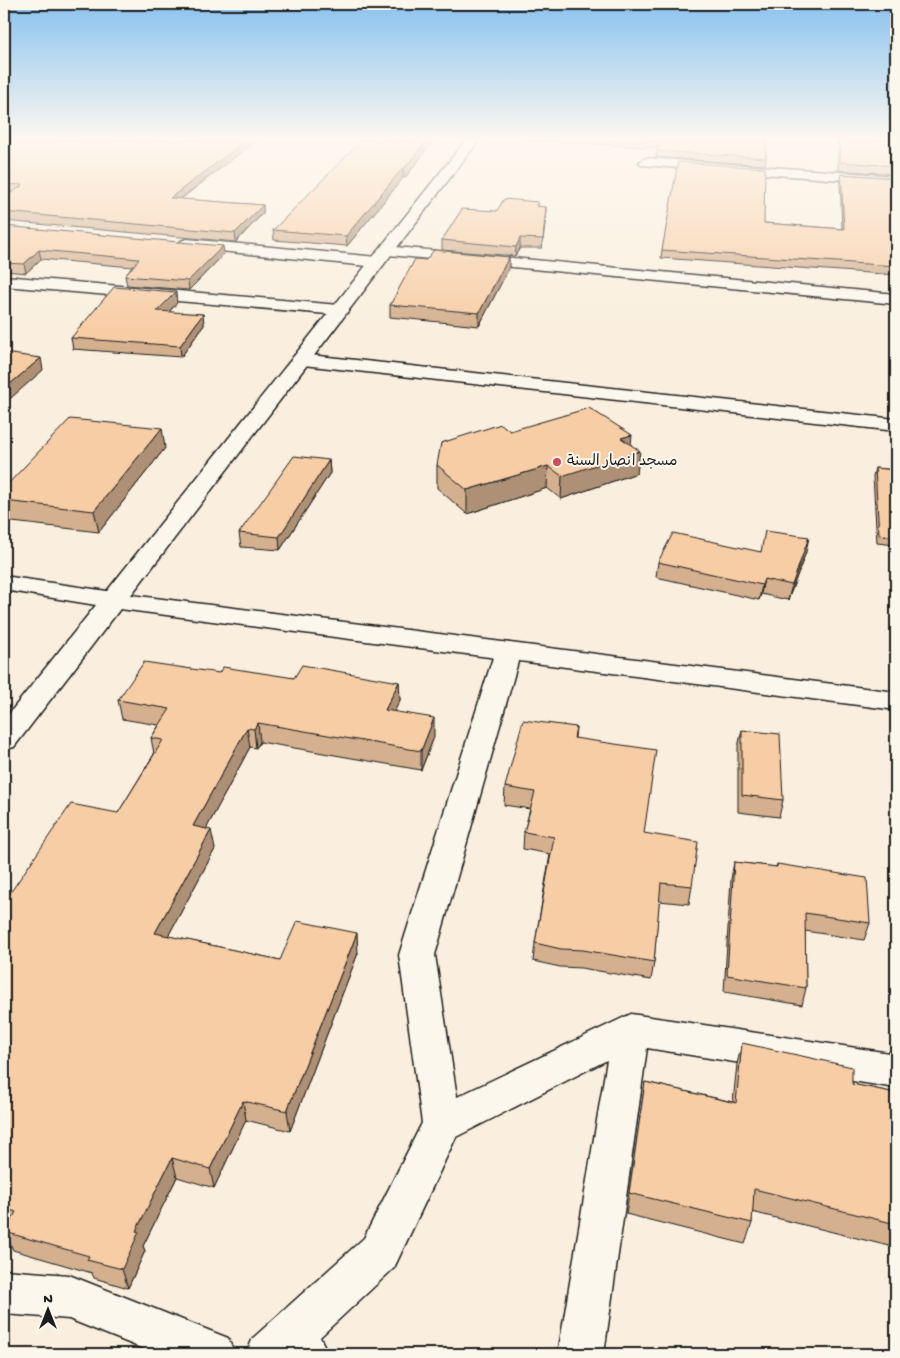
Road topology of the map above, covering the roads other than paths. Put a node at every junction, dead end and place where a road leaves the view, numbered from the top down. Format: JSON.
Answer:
{"nodes":[{"id":1,"x":422,"y":203,"type":"edge"},
{"id":2,"x":171,"y":242,"type":"edge"},
{"id":3,"x":381,"y":256,"type":"junction"},
{"id":4,"x":4,"y":281,"type":"edge"},
{"id":5,"x":896,"y":300,"type":"edge"},
{"id":6,"x":339,"y":310,"type":"junction"},
{"id":7,"x":301,"y":360,"type":"junction"},
{"id":8,"x":896,"y":425,"type":"edge"},
{"id":9,"x":4,"y":584,"type":"edge"},
{"id":10,"x":113,"y":600,"type":"junction"},
{"id":11,"x":508,"y":651,"type":"junction"},
{"id":12,"x":896,"y":701,"type":"edge"},
{"id":13,"x":4,"y":740,"type":"edge"},
{"id":14,"x":631,"y":1030,"type":"junction"},
{"id":15,"x":896,"y":1071,"type":"edge"},
{"id":16,"x":442,"y":1124,"type":"junction"},
{"id":17,"x":4,"y":1292,"type":"edge"},
{"id":18,"x":168,"y":1347,"type":"edge"},
{"id":19,"x":284,"y":1352,"type":"edge"},
{"id":20,"x":212,"y":1354,"type":"edge"},
{"id":21,"x":581,"y":1354,"type":"edge"}],
"edges":[{"from":1,"to":3,"type":"street"},
{"from":2,"to":3,"type":"street"},
{"from":3,"to":5,"type":"street"},
{"from":3,"to":6,"type":"street"},
{"from":4,"to":6,"type":"street"},
{"from":6,"to":7,"type":"street"},
{"from":7,"to":8,"type":"street"},
{"from":7,"to":10,"type":"street"},
{"from":9,"to":10,"type":"street"},
{"from":10,"to":11,"type":"street"},
{"from":10,"to":13,"type":"street"},
{"from":11,"to":12,"type":"street"},
{"from":11,"to":16,"type":"street"},
{"from":14,"to":15,"type":"street"},
{"from":14,"to":16,"type":"street"},
{"from":14,"to":21,"type":"street"},
{"from":16,"to":19,"type":"street"},
{"from":17,"to":18,"type":"street"},
{"from":18,"to":20,"type":"street"}]}
